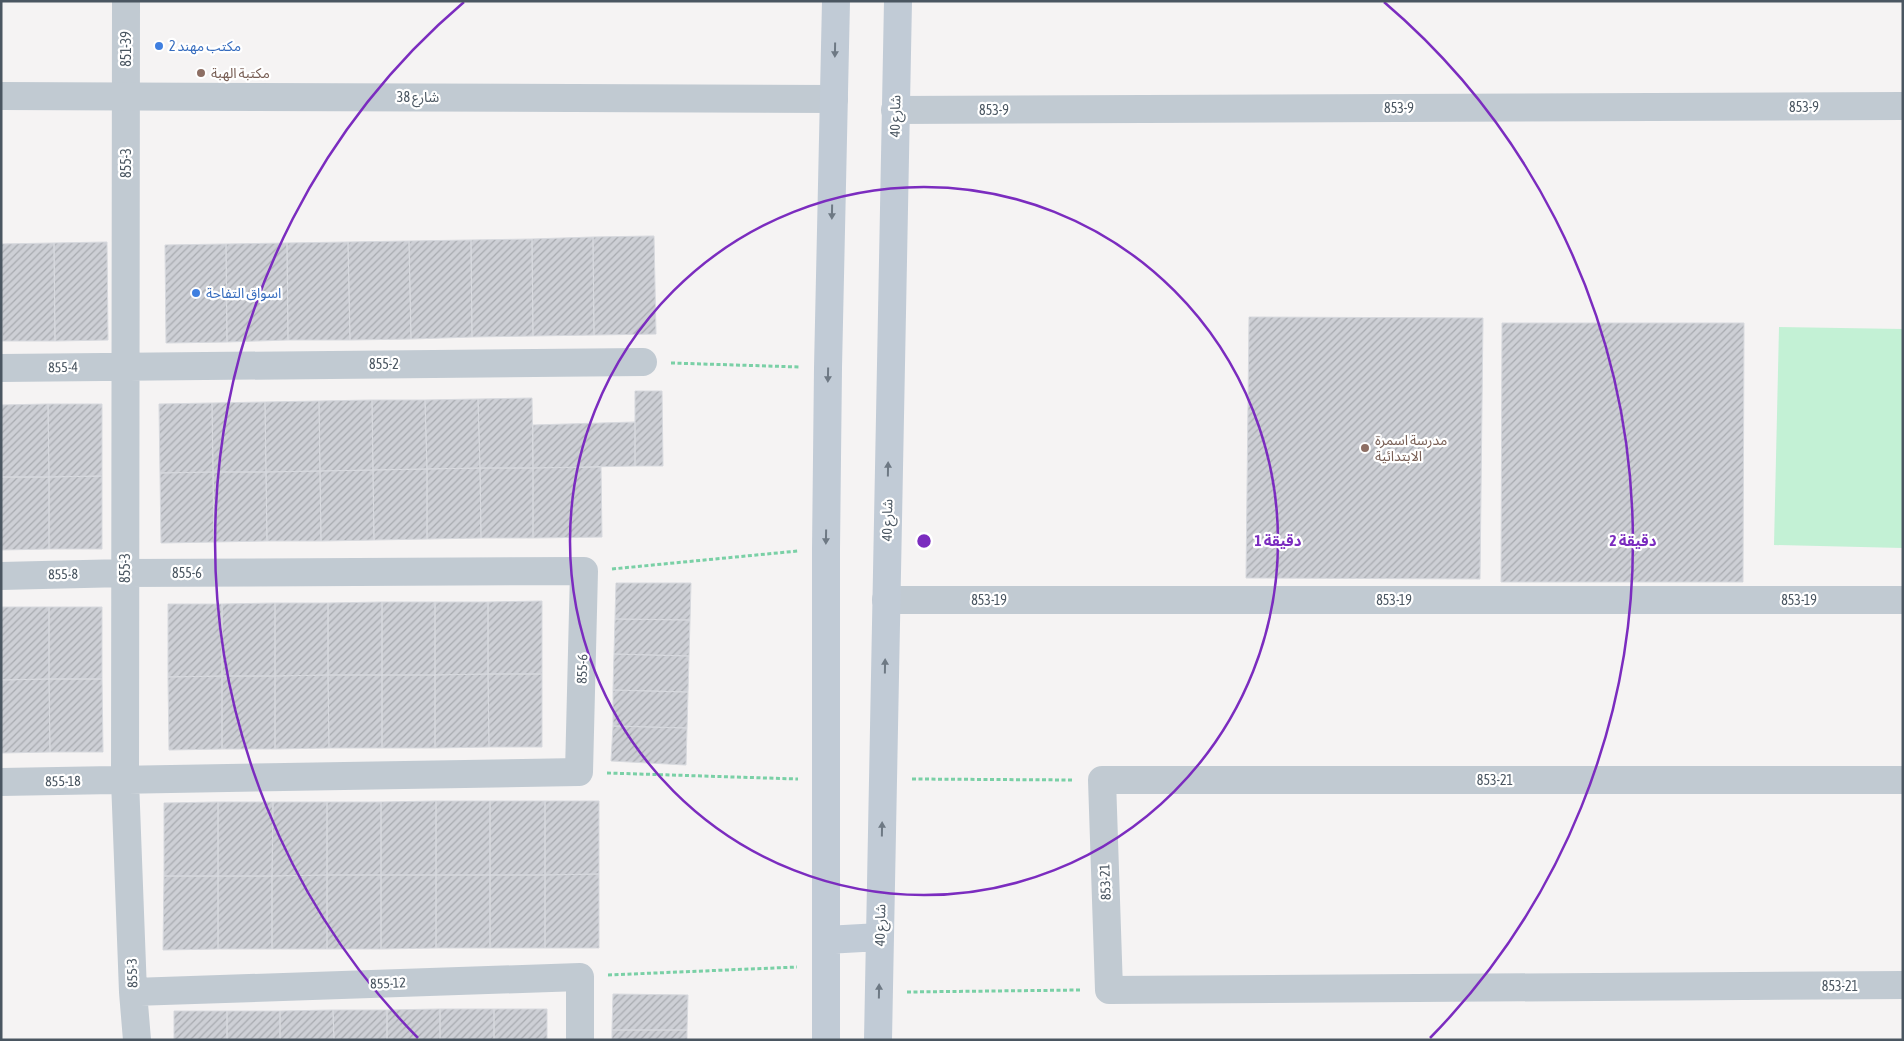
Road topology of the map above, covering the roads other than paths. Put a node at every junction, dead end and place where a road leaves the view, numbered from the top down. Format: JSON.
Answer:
{"nodes":[{"id":1,"x":126,"y":1,"type":"edge"},
{"id":2,"x":836,"y":1,"type":"edge"},
{"id":3,"x":898,"y":1,"type":"edge"},
{"id":4,"x":1,"y":96,"type":"edge"},
{"id":5,"x":126,"y":96,"type":"junction"},
{"id":6,"x":834,"y":99,"type":"junction"},
{"id":7,"x":1903,"y":106,"type":"edge"},
{"id":8,"x":895,"y":110,"type":"junction"},
{"id":9,"x":643,"y":362,"type":"road end"},
{"id":10,"x":126,"y":366,"type":"junction"},
{"id":11,"x":1,"y":368,"type":"edge"},
{"id":12,"x":125,"y":573,"type":"junction"},
{"id":13,"x":1,"y":576,"type":"edge"},
{"id":14,"x":886,"y":600,"type":"junction"},
{"id":15,"x":1903,"y":600,"type":"edge"},
{"id":16,"x":125,"y":780,"type":"junction"},
{"id":17,"x":1903,"y":780,"type":"edge"},
{"id":18,"x":1,"y":782,"type":"edge"},
{"id":19,"x":880,"y":937,"type":"junction"},
{"id":20,"x":826,"y":953,"type":"junction"},
{"id":21,"x":1903,"y":985,"type":"edge"},
{"id":22,"x":133,"y":992,"type":"junction"},
{"id":23,"x":137,"y":1040,"type":"edge"},
{"id":24,"x":580,"y":1040,"type":"edge"},
{"id":25,"x":826,"y":1040,"type":"edge"},
{"id":26,"x":878,"y":1040,"type":"edge"}],
"edges":[{"from":1,"to":5,"type":"street","name":"851-39"},
{"from":2,"to":6,"type":"main road","one_way":true},
{"from":3,"to":8,"type":"main road","name":"شارع 40"},
{"from":4,"to":5,"type":"street","name":"شارع 38"},
{"from":5,"to":6,"type":"street","name":"شارع 38"},
{"from":5,"to":10,"type":"street","name":"855-3"},
{"from":6,"to":20,"type":"main road","one_way":true},
{"from":7,"to":8,"type":"street","name":"853-9"},
{"from":14,"to":8,"type":"main road","name":"شارع 40","one_way":true},
{"from":9,"to":10,"type":"street","name":"855-2"},
{"from":10,"to":11,"type":"street","name":"855-4"},
{"from":10,"to":12,"type":"street","name":"855-3"},
{"from":12,"to":13,"type":"street","name":"855-8"},
{"from":12,"to":16,"type":"street","name":"855-3"},
{"from":12,"to":16,"type":"street","name":"855-6"},
{"from":14,"to":15,"type":"street","name":"853-19"},
{"from":19,"to":14,"type":"main road","name":"شارع 40","one_way":true},
{"from":16,"to":18,"type":"street","name":"855-18"},
{"from":16,"to":22,"type":"street","name":"855-3"},
{"from":17,"to":21,"type":"street","name":"853-21"},
{"from":19,"to":20,"type":"main road"},
{"from":26,"to":19,"type":"main road","name":"شارع 40","one_way":true},
{"from":20,"to":25,"type":"main road"},
{"from":22,"to":23,"type":"street","name":"855-3"},
{"from":22,"to":24,"type":"street","name":"855-12"}]}
